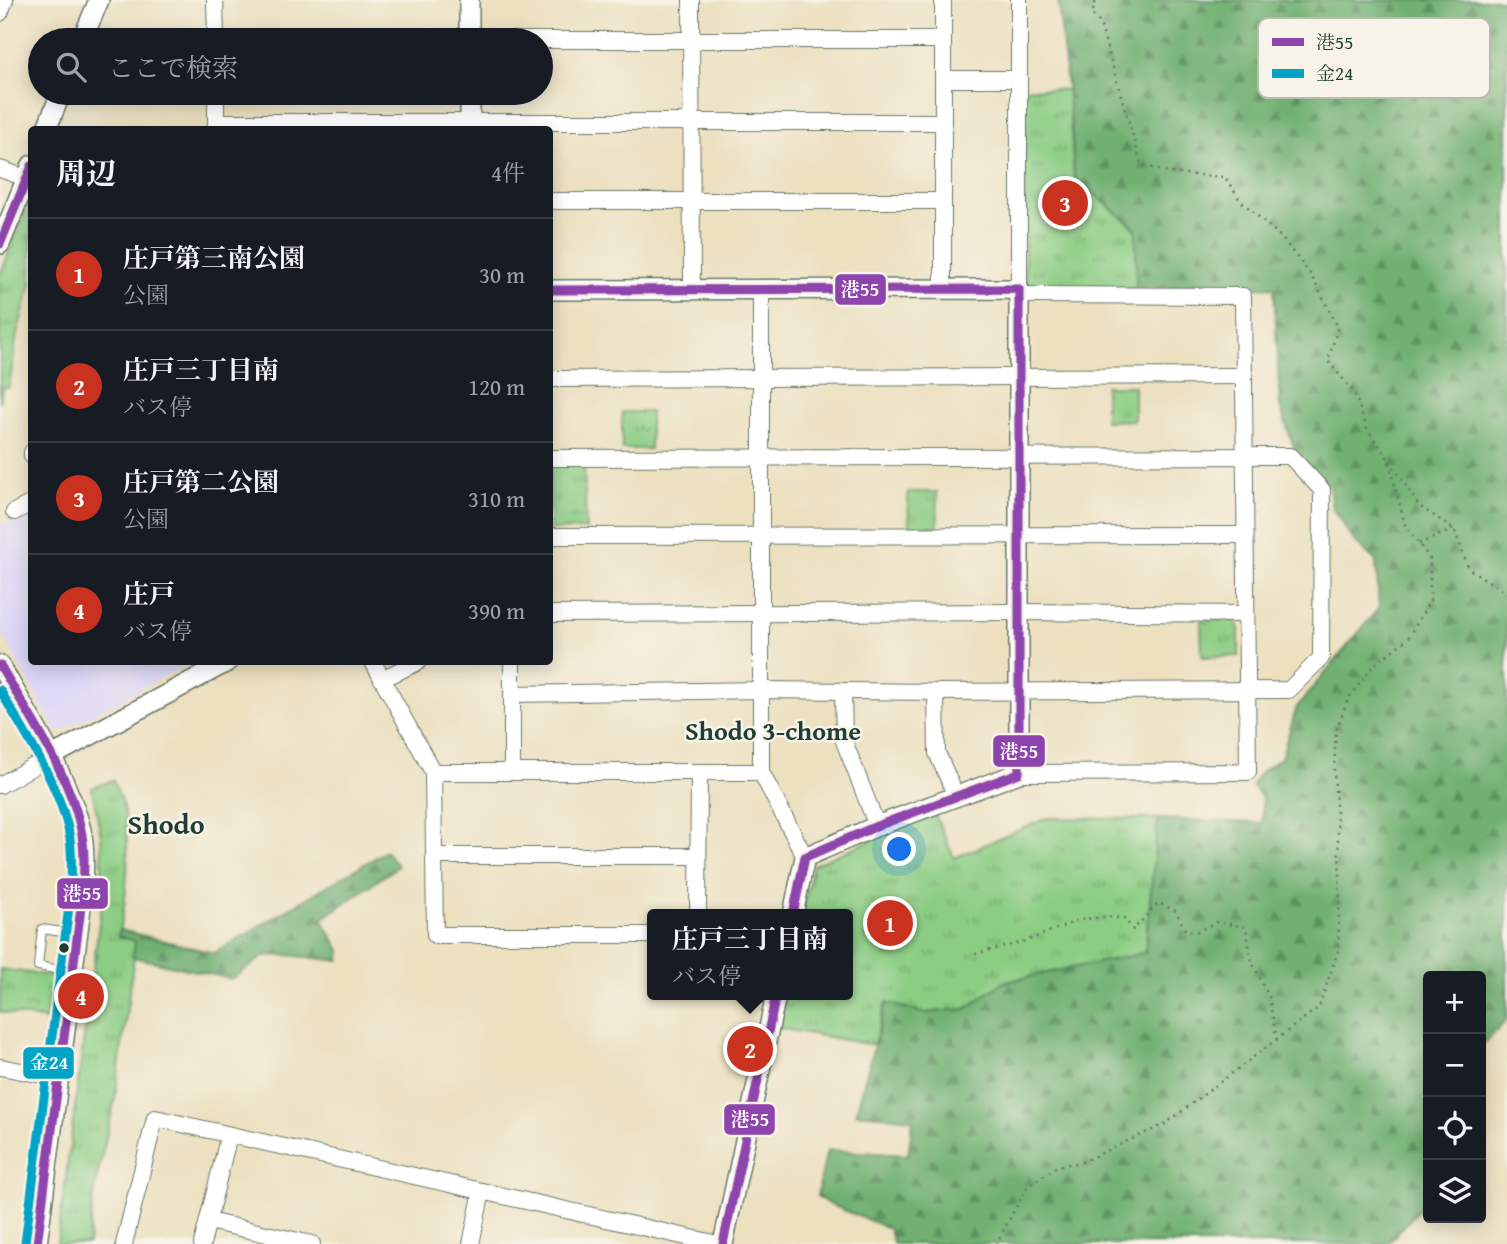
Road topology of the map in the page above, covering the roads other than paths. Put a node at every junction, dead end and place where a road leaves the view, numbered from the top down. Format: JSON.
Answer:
{"nodes":[{"id":1,"x":5,"y":0,"type":"edge"},
{"id":2,"x":99,"y":0,"type":"edge"},
{"id":3,"x":215,"y":0,"type":"edge"},
{"id":4,"x":469,"y":0,"type":"edge"},
{"id":5,"x":691,"y":0,"type":"edge"},
{"id":6,"x":943,"y":0,"type":"edge"},
{"id":7,"x":1019,"y":0,"type":"edge"},
{"id":8,"x":0,"y":13,"type":"edge"},
{"id":9,"x":87,"y":28,"type":"edge"},
{"id":10,"x":216,"y":28,"type":"edge"},
{"id":11,"x":469,"y":28,"type":"edge"},
{"id":12,"x":553,"y":40,"type":"edge"},
{"id":13,"x":692,"y":40,"type":"junction"},
{"id":14,"x":943,"y":40,"type":"junction"},
{"id":15,"x":943,"y":79,"type":"junction"},
{"id":16,"x":1019,"y":79,"type":"junction"},
{"id":17,"x":56,"y":105,"type":"edge"},
{"id":18,"x":216,"y":105,"type":"edge"},
{"id":19,"x":470,"y":105,"type":"edge"},
{"id":20,"x":691,"y":121,"type":"junction"},
{"id":21,"x":943,"y":122,"type":"junction"},
{"id":22,"x":48,"y":126,"type":"edge"},
{"id":23,"x":216,"y":126,"type":"edge"},
{"id":24,"x":470,"y":126,"type":"edge"},
{"id":25,"x":0,"y":169,"type":"edge"},
{"id":26,"x":28,"y":172,"type":"edge"},
{"id":27,"x":28,"y":174,"type":"edge"},
{"id":28,"x":553,"y":201,"type":"edge"},
{"id":29,"x":692,"y":201,"type":"junction"},
{"id":30,"x":943,"y":201,"type":"junction"},
{"id":31,"x":0,"y":244,"type":"edge"},
{"id":32,"x":692,"y":289,"type":"junction"},
{"id":33,"x":761,"y":289,"type":"junction"},
{"id":34,"x":943,"y":289,"type":"junction"},
{"id":35,"x":553,"y":290,"type":"edge"},
{"id":36,"x":1019,"y":292,"type":"junction"},
{"id":37,"x":1244,"y":376,"type":"junction"},
{"id":38,"x":1019,"y":377,"type":"junction"},
{"id":39,"x":761,"y":378,"type":"junction"},
{"id":40,"x":553,"y":379,"type":"edge"},
{"id":41,"x":1019,"y":456,"type":"junction"},
{"id":42,"x":1246,"y":456,"type":"junction"},
{"id":43,"x":761,"y":457,"type":"junction"},
{"id":44,"x":553,"y":458,"type":"edge"},
{"id":45,"x":28,"y":505,"type":"edge"},
{"id":46,"x":14,"y":512,"type":"dead end"},
{"id":47,"x":1245,"y":535,"type":"junction"},
{"id":48,"x":761,"y":536,"type":"junction"},
{"id":49,"x":1019,"y":536,"type":"junction"},
{"id":50,"x":553,"y":537,"type":"edge"},
{"id":51,"x":1018,"y":612,"type":"junction"},
{"id":52,"x":553,"y":614,"type":"edge"},
{"id":53,"x":763,"y":614,"type":"junction"},
{"id":54,"x":1245,"y":614,"type":"junction"},
{"id":55,"x":221,"y":665,"type":"edge"},
{"id":56,"x":375,"y":665,"type":"edge"},
{"id":57,"x":412,"y":665,"type":"edge"},
{"id":58,"x":512,"y":665,"type":"edge"},
{"id":59,"x":0,"y":666,"type":"edge"},
{"id":60,"x":382,"y":679,"type":"junction"},
{"id":61,"x":762,"y":690,"type":"junction"},
{"id":62,"x":1246,"y":691,"type":"junction"},
{"id":63,"x":843,"y":692,"type":"junction"},
{"id":64,"x":936,"y":692,"type":"junction"},
{"id":65,"x":1019,"y":692,"type":"junction"},
{"id":66,"x":512,"y":694,"type":"junction"},
{"id":67,"x":50,"y":757,"type":"junction"},
{"id":68,"x":433,"y":772,"type":"junction"},
{"id":69,"x":512,"y":772,"type":"junction"},
{"id":70,"x":761,"y":772,"type":"junction"},
{"id":71,"x":699,"y":773,"type":"junction"},
{"id":72,"x":1019,"y":773,"type":"junction"},
{"id":73,"x":0,"y":785,"type":"edge"},
{"id":74,"x":956,"y":796,"type":"junction"},
{"id":75,"x":877,"y":826,"type":"junction"},
{"id":76,"x":434,"y":856,"type":"junction"},
{"id":77,"x":698,"y":856,"type":"junction"},
{"id":78,"x":805,"y":857,"type":"junction"},
{"id":79,"x":698,"y":909,"type":"edge"},
{"id":80,"x":794,"y":909,"type":"edge"},
{"id":81,"x":77,"y":934,"type":"junction"},
{"id":82,"x":647,"y":935,"type":"edge"},
{"id":83,"x":72,"y":972,"type":"junction"},
{"id":84,"x":775,"y":1000,"type":"edge"},
{"id":85,"x":0,"y":1067,"type":"edge"},
{"id":86,"x":59,"y":1078,"type":"junction"},
{"id":87,"x":229,"y":1135,"type":"junction"},
{"id":88,"x":482,"y":1191,"type":"junction"},
{"id":89,"x":208,"y":1221,"type":"junction"},
{"id":90,"x":37,"y":1244,"type":"edge"},
{"id":91,"x":124,"y":1244,"type":"edge"},
{"id":92,"x":202,"y":1244,"type":"edge"},
{"id":93,"x":312,"y":1244,"type":"edge"},
{"id":94,"x":471,"y":1244,"type":"edge"},
{"id":95,"x":721,"y":1244,"type":"edge"}],
"edges":[{"from":1,"to":8,"type":"street"},
{"from":2,"to":9,"type":"street"},
{"from":3,"to":10,"type":"street"},
{"from":4,"to":11,"type":"street"},
{"from":5,"to":13,"type":"street"},
{"from":6,"to":14,"type":"street"},
{"from":7,"to":16,"type":"street"},
{"from":12,"to":13,"type":"street"},
{"from":13,"to":14,"type":"street"},
{"from":13,"to":20,"type":"street"},
{"from":14,"to":15,"type":"street"},
{"from":15,"to":16,"type":"street"},
{"from":15,"to":21,"type":"street"},
{"from":16,"to":36,"type":"street"},
{"from":17,"to":22,"type":"street"},
{"from":18,"to":23,"type":"street"},
{"from":19,"to":24,"type":"street"},
{"from":20,"to":21,"type":"street"},
{"from":20,"to":24,"type":"street"},
{"from":20,"to":29,"type":"street"},
{"from":21,"to":30,"type":"street"},
{"from":23,"to":24,"type":"street"},
{"from":25,"to":26,"type":"street"},
{"from":27,"to":31,"type":"street"},
{"from":28,"to":29,"type":"street"},
{"from":29,"to":30,"type":"street"},
{"from":29,"to":32,"type":"street"},
{"from":30,"to":34,"type":"street"},
{"from":32,"to":33,"type":"street"},
{"from":32,"to":35,"type":"street"},
{"from":33,"to":34,"type":"street"},
{"from":33,"to":39,"type":"street"},
{"from":34,"to":36,"type":"street"},
{"from":36,"to":37,"type":"street"},
{"from":36,"to":38,"type":"street"},
{"from":37,"to":38,"type":"street"},
{"from":37,"to":42,"type":"street"},
{"from":38,"to":39,"type":"street"},
{"from":38,"to":41,"type":"street"},
{"from":39,"to":40,"type":"street"},
{"from":39,"to":43,"type":"street"},
{"from":41,"to":42,"type":"street"},
{"from":41,"to":43,"type":"street"},
{"from":41,"to":49,"type":"street"},
{"from":42,"to":47,"type":"street"},
{"from":42,"to":62,"type":"street"},
{"from":43,"to":44,"type":"street"},
{"from":43,"to":48,"type":"street"},
{"from":45,"to":46,"type":"street"},
{"from":47,"to":49,"type":"street"},
{"from":47,"to":54,"type":"street"},
{"from":48,"to":49,"type":"street"},
{"from":48,"to":50,"type":"street"},
{"from":48,"to":53,"type":"street"},
{"from":49,"to":51,"type":"street"},
{"from":51,"to":53,"type":"street"},
{"from":51,"to":54,"type":"street"},
{"from":51,"to":65,"type":"street"},
{"from":52,"to":53,"type":"street"},
{"from":53,"to":61,"type":"street"},
{"from":54,"to":62,"type":"street"},
{"from":55,"to":67,"type":"street"},
{"from":56,"to":60,"type":"street"},
{"from":57,"to":60,"type":"street"},
{"from":58,"to":66,"type":"street"},
{"from":59,"to":67,"type":"street"},
{"from":60,"to":68,"type":"street"},
{"from":61,"to":63,"type":"street"},
{"from":61,"to":66,"type":"street"},
{"from":61,"to":70,"type":"street"},
{"from":62,"to":65,"type":"street"},
{"from":62,"to":72,"type":"street"},
{"from":63,"to":64,"type":"street"},
{"from":63,"to":75,"type":"street"},
{"from":64,"to":65,"type":"street"},
{"from":64,"to":74,"type":"street"},
{"from":65,"to":72,"type":"street"},
{"from":66,"to":69,"type":"street"},
{"from":67,"to":73,"type":"street"},
{"from":67,"to":81,"type":"street"},
{"from":68,"to":69,"type":"street"},
{"from":68,"to":76,"type":"street"},
{"from":69,"to":71,"type":"street"},
{"from":70,"to":71,"type":"street"},
{"from":70,"to":78,"type":"street"},
{"from":71,"to":77,"type":"street"},
{"from":72,"to":74,"type":"street"},
{"from":74,"to":75,"type":"street"},
{"from":75,"to":78,"type":"street"},
{"from":76,"to":77,"type":"street"},
{"from":76,"to":82,"type":"street"},
{"from":77,"to":79,"type":"street"},
{"from":78,"to":80,"type":"street"},
{"from":81,"to":83,"type":"street"},
{"from":81,"to":83,"type":"lane"},
{"from":83,"to":86,"type":"street"},
{"from":84,"to":95,"type":"street"},
{"from":85,"to":86,"type":"street"},
{"from":86,"to":90,"type":"street"},
{"from":87,"to":88,"type":"street"},
{"from":87,"to":89,"type":"street"},
{"from":87,"to":91,"type":"street"},
{"from":88,"to":94,"type":"street"},
{"from":88,"to":95,"type":"street"},
{"from":89,"to":92,"type":"street"},
{"from":89,"to":93,"type":"street"}]}
